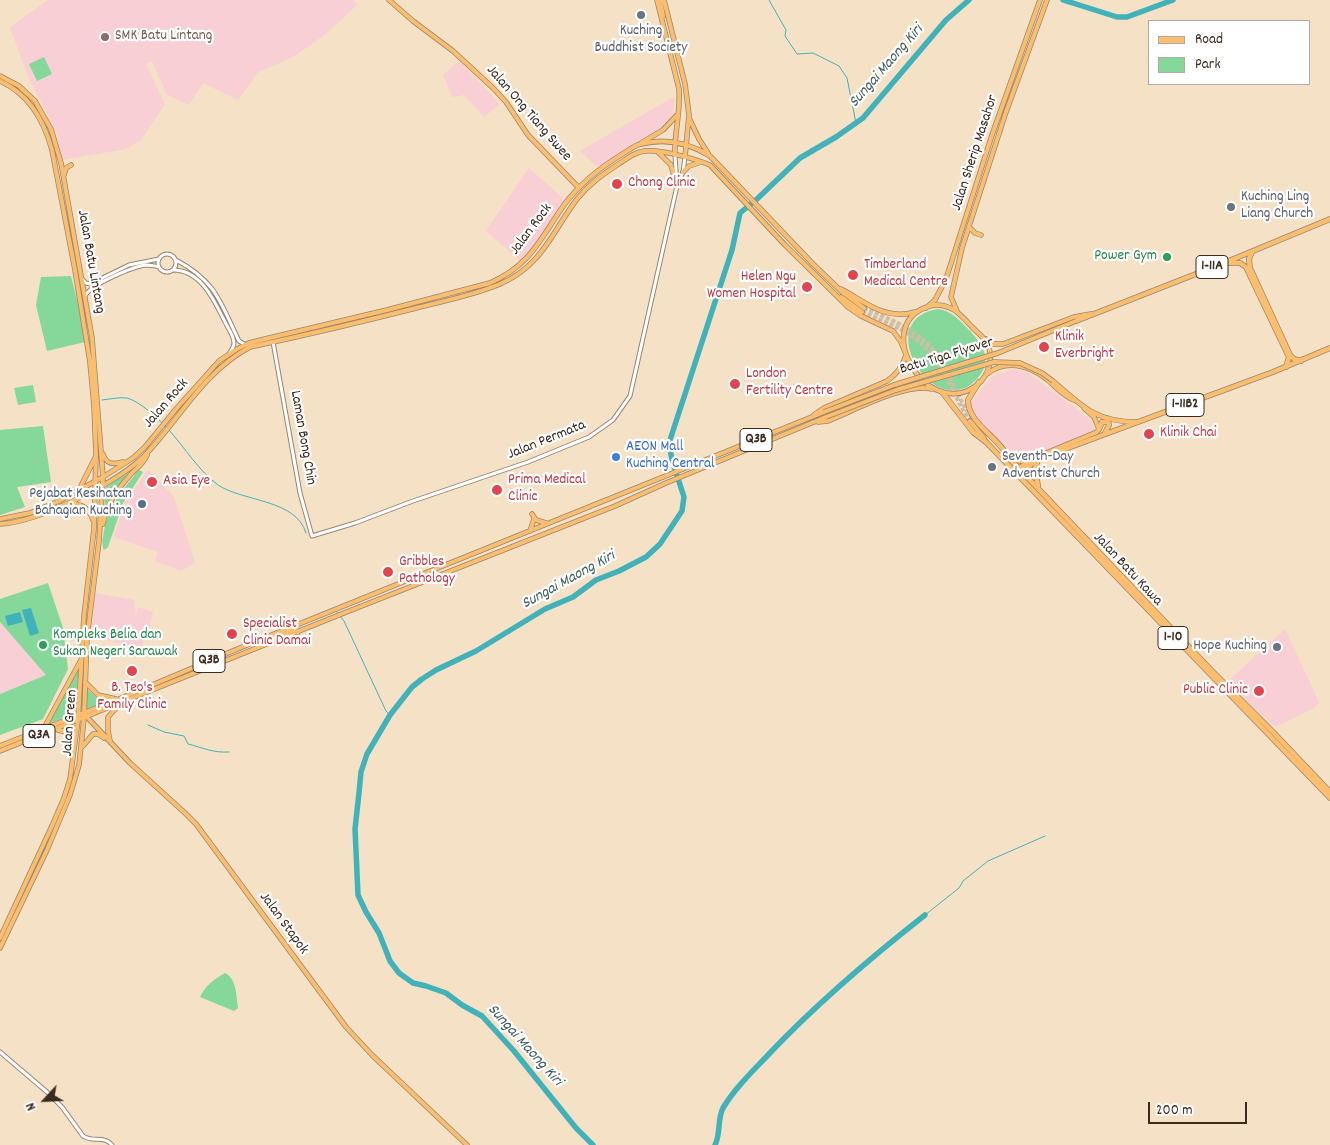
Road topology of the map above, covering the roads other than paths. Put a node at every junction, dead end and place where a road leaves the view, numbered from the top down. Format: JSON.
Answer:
{"nodes":[{"id":1,"x":658,"y":0,"type":"edge"},
{"id":2,"x":664,"y":0,"type":"edge"},
{"id":3,"x":391,"y":1,"type":"edge"},
{"id":4,"x":1040,"y":1,"type":"edge"},
{"id":5,"x":1046,"y":2,"type":"edge"},
{"id":6,"x":0,"y":76,"type":"edge"},
{"id":7,"x":0,"y":80,"type":"edge"},
{"id":8,"x":678,"y":113,"type":"junction"},
{"id":9,"x":688,"y":116,"type":"junction"},
{"id":10,"x":997,"y":139,"type":"junction"},
{"id":11,"x":674,"y":142,"type":"junction"},
{"id":12,"x":639,"y":144,"type":"junction"},
{"id":13,"x":686,"y":144,"type":"junction"},
{"id":14,"x":52,"y":150,"type":"junction"},
{"id":15,"x":656,"y":151,"type":"junction"},
{"id":16,"x":674,"y":155,"type":"junction"},
{"id":17,"x":710,"y":156,"type":"junction"},
{"id":18,"x":685,"y":158,"type":"junction"},
{"id":19,"x":986,"y":159,"type":"junction"},
{"id":20,"x":703,"y":162,"type":"junction"},
{"id":21,"x":60,"y":164,"type":"junction"},
{"id":22,"x":71,"y":165,"type":"dead end"},
{"id":23,"x":683,"y":172,"type":"junction"},
{"id":24,"x":58,"y":176,"type":"junction"},
{"id":25,"x":63,"y":176,"type":"junction"},
{"id":26,"x":676,"y":178,"type":"junction"},
{"id":27,"x":677,"y":186,"type":"junction"},
{"id":28,"x":579,"y":188,"type":"junction"},
{"id":29,"x":1330,"y":219,"type":"edge"},
{"id":30,"x":969,"y":227,"type":"junction"},
{"id":31,"x":981,"y":235,"type":"dead end"},
{"id":32,"x":1253,"y":251,"type":"junction"},
{"id":33,"x":159,"y":258,"type":"junction"},
{"id":34,"x":176,"y":260,"type":"junction"},
{"id":35,"x":1224,"y":263,"type":"junction"},
{"id":36,"x":159,"y":267,"type":"junction"},
{"id":37,"x":173,"y":270,"type":"junction"},
{"id":38,"x":82,"y":278,"type":"junction"},
{"id":39,"x":838,"y":287,"type":"junction"},
{"id":40,"x":829,"y":288,"type":"junction"},
{"id":41,"x":85,"y":296,"type":"junction"},
{"id":42,"x":926,"y":308,"type":"junction"},
{"id":43,"x":920,"y":311,"type":"junction"},
{"id":44,"x":957,"y":311,"type":"junction"},
{"id":45,"x":1092,"y":314,"type":"junction"},
{"id":46,"x":1076,"y":321,"type":"joint"},
{"id":47,"x":980,"y":334,"type":"junction"},
{"id":48,"x":273,"y":342,"type":"junction"},
{"id":49,"x":246,"y":345,"type":"junction"},
{"id":50,"x":1330,"y":348,"type":"edge"},
{"id":51,"x":906,"y":353,"type":"junction"},
{"id":52,"x":229,"y":354,"type":"junction"},
{"id":53,"x":1301,"y":361,"type":"junction"},
{"id":54,"x":1285,"y":368,"type":"junction"},
{"id":55,"x":984,"y":377,"type":"junction"},
{"id":56,"x":979,"y":382,"type":"junction"},
{"id":57,"x":940,"y":392,"type":"junction"},
{"id":58,"x":1074,"y":400,"type":"junction"},
{"id":59,"x":1084,"y":408,"type":"junction"},
{"id":60,"x":812,"y":417,"type":"junction"},
{"id":61,"x":815,"y":422,"type":"junction"},
{"id":62,"x":1138,"y":422,"type":"junction"},
{"id":63,"x":1099,"y":429,"type":"junction"},
{"id":64,"x":1104,"y":435,"type":"junction"},
{"id":65,"x":986,"y":442,"type":"junction"},
{"id":66,"x":102,"y":447,"type":"junction"},
{"id":67,"x":148,"y":453,"type":"junction"},
{"id":68,"x":96,"y":455,"type":"junction"},
{"id":69,"x":1008,"y":456,"type":"junction"},
{"id":70,"x":133,"y":458,"type":"junction"},
{"id":71,"x":1038,"y":459,"type":"junction"},
{"id":72,"x":1030,"y":461,"type":"junction"},
{"id":73,"x":1019,"y":472,"type":"junction"},
{"id":74,"x":103,"y":477,"type":"junction"},
{"id":75,"x":95,"y":481,"type":"junction"},
{"id":76,"x":103,"y":485,"type":"junction"},
{"id":77,"x":1038,"y":488,"type":"junction"},
{"id":78,"x":95,"y":489,"type":"junction"},
{"id":79,"x":79,"y":490,"type":"junction"},
{"id":80,"x":63,"y":504,"type":"junction"},
{"id":81,"x":532,"y":514,"type":"dead end"},
{"id":82,"x":0,"y":519,"type":"edge"},
{"id":83,"x":534,"y":519,"type":"dead end"},
{"id":84,"x":0,"y":524,"type":"edge"},
{"id":85,"x":547,"y":524,"type":"junction"},
{"id":86,"x":94,"y":529,"type":"junction"},
{"id":87,"x":530,"y":531,"type":"junction"},
{"id":88,"x":312,"y":536,"type":"joint"},
{"id":89,"x":99,"y":541,"type":"junction"},
{"id":90,"x":298,"y":632,"type":"junction"},
{"id":91,"x":247,"y":645,"type":"junction"},
{"id":92,"x":81,"y":659,"type":"junction"},
{"id":93,"x":85,"y":682,"type":"junction"},
{"id":94,"x":121,"y":700,"type":"junction"},
{"id":95,"x":85,"y":716,"type":"junction"},
{"id":96,"x":78,"y":718,"type":"junction"},
{"id":97,"x":44,"y":728,"type":"junction"},
{"id":98,"x":54,"y":730,"type":"junction"},
{"id":99,"x":111,"y":743,"type":"junction"},
{"id":100,"x":74,"y":744,"type":"junction"},
{"id":101,"x":0,"y":746,"type":"edge"},
{"id":102,"x":82,"y":748,"type":"junction"},
{"id":103,"x":0,"y":751,"type":"edge"},
{"id":104,"x":1330,"y":792,"type":"edge"},
{"id":105,"x":1330,"y":798,"type":"edge"},
{"id":106,"x":0,"y":938,"type":"edge"},
{"id":107,"x":0,"y":948,"type":"edge"},
{"id":108,"x":0,"y":1052,"type":"edge"},
{"id":109,"x":112,"y":1145,"type":"edge"},
{"id":110,"x":467,"y":1145,"type":"edge"}],
"edges":[{"from":1,"to":8,"type":"main road"},
{"from":2,"to":9,"type":"main road"},
{"from":3,"to":28,"type":"main road","name":"Jalan Ong Tiang Swee"},
{"from":4,"to":19,"type":"main road","name":"Jalan Sherip Masahor"},
{"from":5,"to":10,"type":"main road","name":"Jalan Sherip Masahor"},
{"from":6,"to":21,"type":"main road","name":"Jalan Batu Lintang"},
{"from":7,"to":14,"type":"main road","name":"Jalan Batu Lintang"},
{"from":8,"to":11,"type":"main road"},
{"from":8,"to":12,"type":"main road"},
{"from":9,"to":13,"type":"main road"},
{"from":9,"to":17,"type":"main road"},
{"from":10,"to":19,"type":"main road"},
{"from":10,"to":30,"type":"main road","name":"Jalan Sherip Masahor"},
{"from":11,"to":12,"type":"main road","name":"Jalan Rock"},
{"from":11,"to":13,"type":"main road","name":"Jalan Rock"},
{"from":11,"to":16,"type":"main road"},
{"from":12,"to":28,"type":"main road","name":"Jalan Rock"},
{"from":13,"to":17,"type":"main road","name":"Jalan Rock"},
{"from":13,"to":18,"type":"main road"},
{"from":14,"to":21,"type":"main road"},
{"from":14,"to":24,"type":"main road","name":"Jalan Batu Lintang"},
{"from":15,"to":16,"type":"main road","name":"Jalan Rock"},
{"from":15,"to":26,"type":"main road"},
{"from":15,"to":48,"type":"main road","name":"Jalan Rock"},
{"from":16,"to":18,"type":"main road","name":"Jalan Rock"},
{"from":16,"to":26,"type":"street"},
{"from":17,"to":39,"type":"main road","name":"Jalan Rock"},
{"from":18,"to":20,"type":"main road","name":"Jalan Rock"},
{"from":18,"to":23,"type":"street"},
{"from":19,"to":42,"type":"main road","name":"Jalan Sherip Masahor"},
{"from":20,"to":23,"type":"main road"},
{"from":20,"to":40,"type":"main road","name":"Jalan Rock"},
{"from":21,"to":24,"type":"main road"},
{"from":21,"to":25,"type":"main road","name":"Jalan Batu Lintang"},
{"from":22,"to":25,"type":"main road"},
{"from":23,"to":27,"type":"street"},
{"from":24,"to":68,"type":"main road","name":"Jalan Batu Lintang"},
{"from":25,"to":38,"type":"main road","name":"Jalan Batu Lintang"},
{"from":26,"to":27,"type":"street"},
{"from":27,"to":88,"type":"street","name":"Jalan Permata"},
{"from":28,"to":49,"type":"main road","name":"Jalan Rock"},
{"from":29,"to":32,"type":"highway","number":"1-11A"},
{"from":30,"to":31,"type":"main road"},
{"from":30,"to":44,"type":"main road","name":"Jalan Sherip Masahor"},
{"from":32,"to":35,"type":"highway","number":"1-11A"},
{"from":32,"to":53,"type":"highway"},
{"from":33,"to":34,"type":"street"},
{"from":33,"to":36,"type":"street"},
{"from":33,"to":38,"type":"street"},
{"from":34,"to":37,"type":"street"},
{"from":34,"to":49,"type":"street"},
{"from":35,"to":45,"type":"highway","number":"1-11A"},
{"from":35,"to":54,"type":"highway"},
{"from":36,"to":37,"type":"street"},
{"from":36,"to":41,"type":"street"},
{"from":37,"to":52,"type":"street"},
{"from":38,"to":41,"type":"main road","name":"Jalan Batu Lintang"},
{"from":39,"to":40,"type":"main road","name":"Jalan Rock"},
{"from":39,"to":43,"type":"main road"},
{"from":40,"to":51,"type":"main road","name":"Jalan Rock"},
{"from":41,"to":66,"type":"main road","name":"Jalan Batu Lintang"},
{"from":42,"to":43,"type":"main road"},
{"from":42,"to":44,"type":"main road"},
{"from":43,"to":51,"type":"main road"},
{"from":44,"to":47,"type":"main road"},
{"from":45,"to":46,"type":"highway","number":"1-11A"},
{"from":45,"to":47,"type":"main road"},
{"from":46,"to":60,"type":"main road","name":"Batu Tiga Flyover","number":"Q3B","bridge":true},
{"from":47,"to":55,"type":"main road"},
{"from":48,"to":67,"type":"main road","name":"Jalan Rock"},
{"from":48,"to":88,"type":"street","name":"Laman Bong Chin"},
{"from":49,"to":52,"type":"main road","name":"Jalan Rock"},
{"from":50,"to":53,"type":"highway","number":"1-11B2"},
{"from":51,"to":57,"type":"main road"},
{"from":51,"to":60,"type":"main road"},
{"from":52,"to":70,"type":"main road","name":"Jalan Rock"},
{"from":53,"to":54,"type":"highway","number":"1-11B2"},
{"from":54,"to":62,"type":"highway","number":"1-11B2"},
{"from":55,"to":56,"type":"main road"},
{"from":55,"to":58,"type":"main road"},
{"from":56,"to":57,"type":"main road"},
{"from":56,"to":69,"type":"highway"},
{"from":57,"to":61,"type":"main road"},
{"from":57,"to":65,"type":"highway"},
{"from":58,"to":59,"type":"main road"},
{"from":58,"to":61,"type":"main road","name":"Batu Tiga Flyover","bridge":true},
{"from":59,"to":62,"type":"main road"},
{"from":59,"to":63,"type":"main road"},
{"from":60,"to":85,"type":"main road","number":"Q3B"},
{"from":61,"to":90,"type":"main road"},
{"from":62,"to":64,"type":"highway","number":"1-11B2"},
{"from":63,"to":64,"type":"highway"},
{"from":63,"to":72,"type":"main road"},
{"from":64,"to":71,"type":"highway","number":"1-11B2"},
{"from":65,"to":69,"type":"main road","name":"Jalan Batu Kawa","number":"1-10"},
{"from":65,"to":73,"type":"highway","name":"Jalan Batu Kawa","number":"1-10"},
{"from":66,"to":70,"type":"main road"},
{"from":66,"to":74,"type":"main road","name":"Jalan Batu Lintang"},
{"from":67,"to":76,"type":"main road","name":"Jalan Rock"},
{"from":67,"to":89,"type":"main road"},
{"from":68,"to":75,"type":"main road","name":"Jalan Batu Lintang"},
{"from":68,"to":79,"type":"main road"},
{"from":69,"to":72,"type":"highway"},
{"from":69,"to":73,"type":"highway","name":"Jalan Batu Kawa","number":"1-10"},
{"from":70,"to":74,"type":"main road","name":"Jalan Rock"},
{"from":71,"to":73,"type":"highway","number":"1-11B2"},
{"from":71,"to":77,"type":"highway"},
{"from":72,"to":73,"type":"main road"},
{"from":73,"to":77,"type":"highway","name":"Jalan Batu Kawa","number":"1-10"},
{"from":73,"to":105,"type":"highway","name":"Jalan Batu Kawa","number":"1-10"},
{"from":74,"to":75,"type":"main road","name":"Jalan Rock"},
{"from":74,"to":76,"type":"main road","name":"Jalan Batu Lintang"},
{"from":75,"to":78,"type":"main road","name":"Jalan Batu Lintang"},
{"from":75,"to":79,"type":"main road","name":"Jalan Rock"},
{"from":76,"to":78,"type":"main road","name":"Jalan Rock"},
{"from":76,"to":89,"type":"main road","name":"Jalan Green"},
{"from":77,"to":104,"type":"highway","name":"Jalan Batu Kawa","number":"1-10"},
{"from":78,"to":80,"type":"main road","name":"Jalan Rock"},
{"from":78,"to":86,"type":"main road","name":"Jalan Green"},
{"from":79,"to":82,"type":"main road","name":"Jalan Rock"},
{"from":80,"to":84,"type":"main road","name":"Jalan Rock"},
{"from":80,"to":86,"type":"main road"},
{"from":81,"to":85,"type":"main road"},
{"from":83,"to":87,"type":"main road"},
{"from":85,"to":87,"type":"main road","number":"Q3B"},
{"from":86,"to":92,"type":"main road","name":"Jalan Green"},
{"from":87,"to":91,"type":"main road","number":"Q3B"},
{"from":89,"to":93,"type":"main road","name":"Jalan Green"},
{"from":90,"to":91,"type":"main road"},
{"from":90,"to":94,"type":"main road"},
{"from":91,"to":94,"type":"main road","number":"Q3B"},
{"from":92,"to":96,"type":"main road","name":"Jalan Green"},
{"from":92,"to":97,"type":"main road"},
{"from":93,"to":94,"type":"main road"},
{"from":93,"to":95,"type":"main road","name":"Jalan Green"},
{"from":94,"to":95,"type":"main road","number":"Q3B"},
{"from":94,"to":99,"type":"main road"},
{"from":95,"to":96,"type":"main road","number":"Q3B"},
{"from":95,"to":99,"type":"main road","name":"Jalan Stapok"},
{"from":95,"to":102,"type":"main road","name":"Jalan Green"},
{"from":96,"to":97,"type":"main road","number":"Q3B"},
{"from":96,"to":98,"type":"main road","number":"Q3A"},
{"from":96,"to":100,"type":"main road","name":"Jalan Green"},
{"from":97,"to":101,"type":"main road","number":"Q3B"},
{"from":98,"to":100,"type":"main road"},
{"from":98,"to":103,"type":"main road","number":"Q3A"},
{"from":99,"to":102,"type":"main road"},
{"from":99,"to":110,"type":"main road","name":"Jalan Stapok"},
{"from":100,"to":106,"type":"main road","name":"Jalan Green"},
{"from":102,"to":107,"type":"main road","name":"Jalan Green"},
{"from":108,"to":109,"type":"street"}]}
